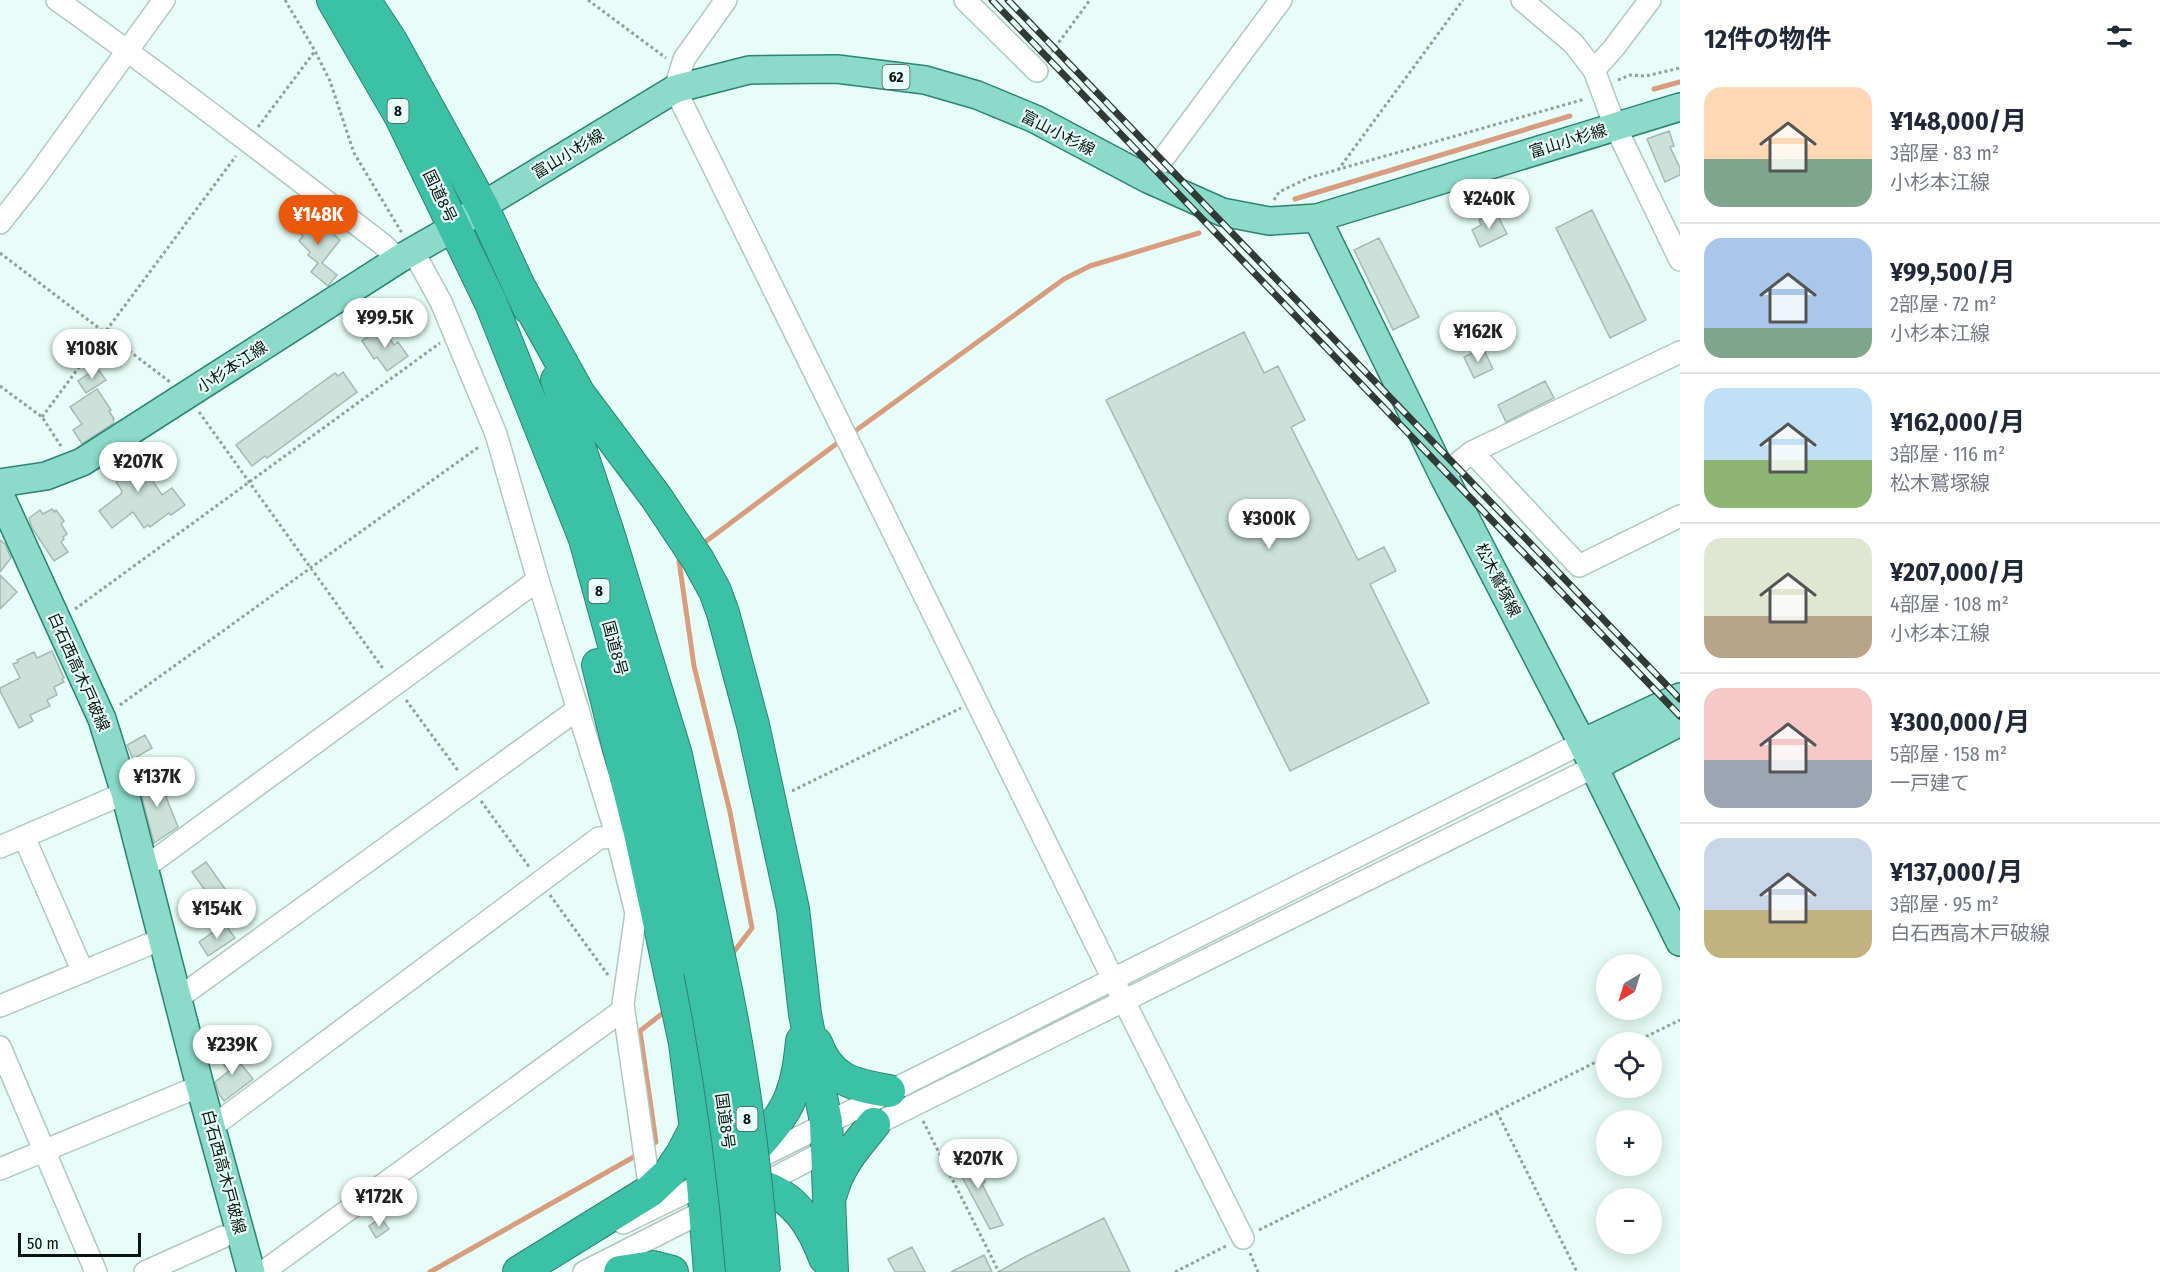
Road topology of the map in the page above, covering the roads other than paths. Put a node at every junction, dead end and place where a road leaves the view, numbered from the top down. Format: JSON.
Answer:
{"nodes":[{"id":1,"x":57,"y":0,"type":"edge"},
{"id":2,"x":164,"y":0,"type":"edge"},
{"id":3,"x":333,"y":0,"type":"edge"},
{"id":4,"x":364,"y":0,"type":"edge"},
{"id":5,"x":726,"y":0,"type":"edge"},
{"id":6,"x":965,"y":0,"type":"edge"},
{"id":7,"x":1281,"y":0,"type":"edge"},
{"id":8,"x":1522,"y":0,"type":"edge"},
{"id":9,"x":1650,"y":0,"type":"edge"},
{"id":10,"x":127,"y":50,"type":"junction"},
{"id":11,"x":1037,"y":71,"type":"road end"},
{"id":12,"x":678,"y":79,"type":"junction"},
{"id":13,"x":1599,"y":84,"type":"junction"},
{"id":14,"x":1680,"y":107,"type":"edge"},
{"id":15,"x":1615,"y":126,"type":"junction"},
{"id":16,"x":1148,"y":179,"type":"junction"},
{"id":17,"x":482,"y":206,"type":"junction"},
{"id":18,"x":1317,"y":218,"type":"junction"},
{"id":19,"x":0,"y":223,"type":"edge"},
{"id":20,"x":455,"y":227,"type":"junction"},
{"id":21,"x":406,"y":255,"type":"junction"},
{"id":22,"x":1680,"y":260,"type":"edge"},
{"id":23,"x":520,"y":288,"type":"junction"},
{"id":24,"x":1680,"y":352,"type":"edge"},
{"id":25,"x":519,"y":372,"type":"junction"},
{"id":26,"x":1472,"y":452,"type":"junction"},
{"id":27,"x":1443,"y":475,"type":"junction"},
{"id":28,"x":0,"y":483,"type":"edge"},
{"id":29,"x":0,"y":495,"type":"edge"},
{"id":30,"x":1680,"y":516,"type":"edge"},
{"id":31,"x":538,"y":580,"type":"junction"},
{"id":32,"x":1680,"y":697,"type":"edge"},
{"id":33,"x":578,"y":709,"type":"junction"},
{"id":34,"x":1680,"y":722,"type":"edge"},
{"id":35,"x":1588,"y":755,"type":"junction"},
{"id":36,"x":125,"y":794,"type":"junction"},
{"id":37,"x":24,"y":837,"type":"junction"},
{"id":38,"x":617,"y":837,"type":"junction"},
{"id":39,"x":0,"y":847,"type":"edge"},
{"id":40,"x":144,"y":868,"type":"junction"},
{"id":41,"x":162,"y":939,"type":"junction"},
{"id":42,"x":1680,"y":942,"type":"edge"},
{"id":43,"x":711,"y":969,"type":"junction"},
{"id":44,"x":83,"y":972,"type":"junction"},
{"id":45,"x":1113,"y":979,"type":"junction"},
{"id":46,"x":177,"y":999,"type":"junction"},
{"id":47,"x":1124,"y":999,"type":"junction"},
{"id":48,"x":0,"y":1006,"type":"edge"},
{"id":49,"x":624,"y":1010,"type":"junction"},
{"id":50,"x":806,"y":1014,"type":"junction"},
{"id":51,"x":0,"y":1047,"type":"edge"},
{"id":52,"x":200,"y":1086,"type":"junction"},
{"id":53,"x":901,"y":1098,"type":"junction"},
{"id":54,"x":874,"y":1124,"type":"junction"},
{"id":55,"x":212,"y":1127,"type":"junction"},
{"id":56,"x":695,"y":1129,"type":"junction"},
{"id":57,"x":826,"y":1136,"type":"junction"},
{"id":58,"x":45,"y":1150,"type":"junction"},
{"id":59,"x":0,"y":1169,"type":"edge"},
{"id":60,"x":748,"y":1178,"type":"junction"},
{"id":61,"x":650,"y":1191,"type":"junction"},
{"id":62,"x":704,"y":1197,"type":"junction"},
{"id":63,"x":829,"y":1202,"type":"junction"},
{"id":64,"x":223,"y":1237,"type":"dead end"},
{"id":65,"x":1243,"y":1238,"type":"road end"},
{"id":66,"x":96,"y":1272,"type":"edge"},
{"id":67,"x":145,"y":1272,"type":"edge"},
{"id":68,"x":251,"y":1272,"type":"edge"},
{"id":69,"x":263,"y":1272,"type":"edge"},
{"id":70,"x":521,"y":1272,"type":"edge"},
{"id":71,"x":584,"y":1272,"type":"edge"},
{"id":72,"x":620,"y":1272,"type":"edge"},
{"id":73,"x":672,"y":1272,"type":"edge"},
{"id":74,"x":710,"y":1272,"type":"edge"},
{"id":75,"x":742,"y":1272,"type":"edge"},
{"id":76,"x":765,"y":1272,"type":"edge"},
{"id":77,"x":831,"y":1272,"type":"edge"}],
"edges":[{"from":1,"to":10,"type":"street"},
{"from":2,"to":10,"type":"street"},
{"from":3,"to":20,"type":"highway","name":"国道8号","number":"8"},
{"from":4,"to":17,"type":"highway","name":"国道8号","number":"8"},
{"from":5,"to":12,"type":"street"},
{"from":6,"to":11,"type":"street"},
{"from":7,"to":16,"type":"street"},
{"from":8,"to":13,"type":"street"},
{"from":9,"to":13,"type":"street"},
{"from":10,"to":19,"type":"street"},
{"from":10,"to":21,"type":"street"},
{"from":12,"to":16,"type":"main road","name":"富山小杉線","number":"62"},
{"from":12,"to":17,"type":"main road","name":"富山小杉線","number":"62"},
{"from":12,"to":45,"type":"street"},
{"from":13,"to":15,"type":"street"},
{"from":14,"to":15,"type":"main road","name":"富山小杉線","number":"62"},
{"from":15,"to":18,"type":"main road","name":"富山小杉線","number":"62"},
{"from":15,"to":22,"type":"street"},
{"from":16,"to":18,"type":"main road","name":"富山小杉線","number":"62"},
{"from":17,"to":20,"type":"main road","name":"富山小杉線","number":"62"},
{"from":17,"to":23,"type":"highway","name":"国道8号","number":"8"},
{"from":18,"to":27,"type":"main road","name":"松木鷲塚線"},
{"from":20,"to":21,"type":"main road","name":"小杉本江線"},
{"from":20,"to":25,"type":"highway","name":"国道8号","number":"8"},
{"from":21,"to":28,"type":"main road","name":"小杉本江線"},
{"from":21,"to":31,"type":"street"},
{"from":23,"to":43,"type":"highway","name":"国道8号","number":"8"},
{"from":23,"to":50,"type":"highway"},
{"from":24,"to":26,"type":"street"},
{"from":25,"to":43,"type":"highway","name":"国道8号","number":"8"},
{"from":25,"to":56,"type":"highway"},
{"from":26,"to":27,"type":"street"},
{"from":26,"to":30,"type":"street"},
{"from":27,"to":35,"type":"main road","name":"松木鷲塚線"},
{"from":29,"to":36,"type":"main road","name":"白石西高木戸破線"},
{"from":31,"to":33,"type":"street"},
{"from":31,"to":40,"type":"street"},
{"from":32,"to":35,"type":"main road"},
{"from":33,"to":38,"type":"street"},
{"from":33,"to":46,"type":"street"},
{"from":34,"to":35,"type":"main road"},
{"from":35,"to":42,"type":"main road","name":"松木鷲塚線"},
{"from":35,"to":45,"type":"street"},
{"from":35,"to":47,"type":"street"},
{"from":36,"to":37,"type":"street"},
{"from":36,"to":40,"type":"main road","name":"白石西高木戸破線"},
{"from":37,"to":39,"type":"street"},
{"from":37,"to":44,"type":"street"},
{"from":38,"to":49,"type":"street"},
{"from":38,"to":55,"type":"street"},
{"from":40,"to":41,"type":"main road","name":"白石西高木戸破線"},
{"from":41,"to":44,"type":"street"},
{"from":41,"to":46,"type":"main road","name":"白石西高木戸破線"},
{"from":43,"to":75,"type":"highway","name":"国道8号","number":"8","bridge":true},
{"from":43,"to":76,"type":"highway","name":"国道8号","number":"8","bridge":true},
{"from":44,"to":48,"type":"street"},
{"from":45,"to":47,"type":"street"},
{"from":45,"to":53,"type":"street"},
{"from":46,"to":52,"type":"main road","name":"白石西高木戸破線"},
{"from":47,"to":53,"type":"street"},
{"from":47,"to":65,"type":"street"},
{"from":49,"to":61,"type":"street"},
{"from":49,"to":69,"type":"street"},
{"from":50,"to":53,"type":"highway"},
{"from":50,"to":57,"type":"highway"},
{"from":50,"to":60,"type":"highway"},
{"from":51,"to":58,"type":"street"},
{"from":52,"to":55,"type":"main road","name":"白石西高木戸破線"},
{"from":52,"to":58,"type":"street"},
{"from":53,"to":54,"type":"street"},
{"from":53,"to":57,"type":"street"},
{"from":54,"to":57,"type":"street"},
{"from":54,"to":63,"type":"highway"},
{"from":55,"to":68,"type":"main road","name":"白石西高木戸破線"},
{"from":56,"to":61,"type":"highway"},
{"from":56,"to":62,"type":"highway"},
{"from":57,"to":60,"type":"street"},
{"from":57,"to":60,"type":"street"},
{"from":57,"to":63,"type":"highway"},
{"from":58,"to":59,"type":"street"},
{"from":58,"to":66,"type":"street"},
{"from":60,"to":62,"type":"highway"},
{"from":60,"to":77,"type":"highway"},
{"from":61,"to":70,"type":"highway"},
{"from":62,"to":70,"type":"street"},
{"from":62,"to":71,"type":"street"},
{"from":62,"to":74,"type":"highway"},
{"from":63,"to":77,"type":"highway"},
{"from":64,"to":67,"type":"street"},
{"from":72,"to":73,"type":"highway"}]}
